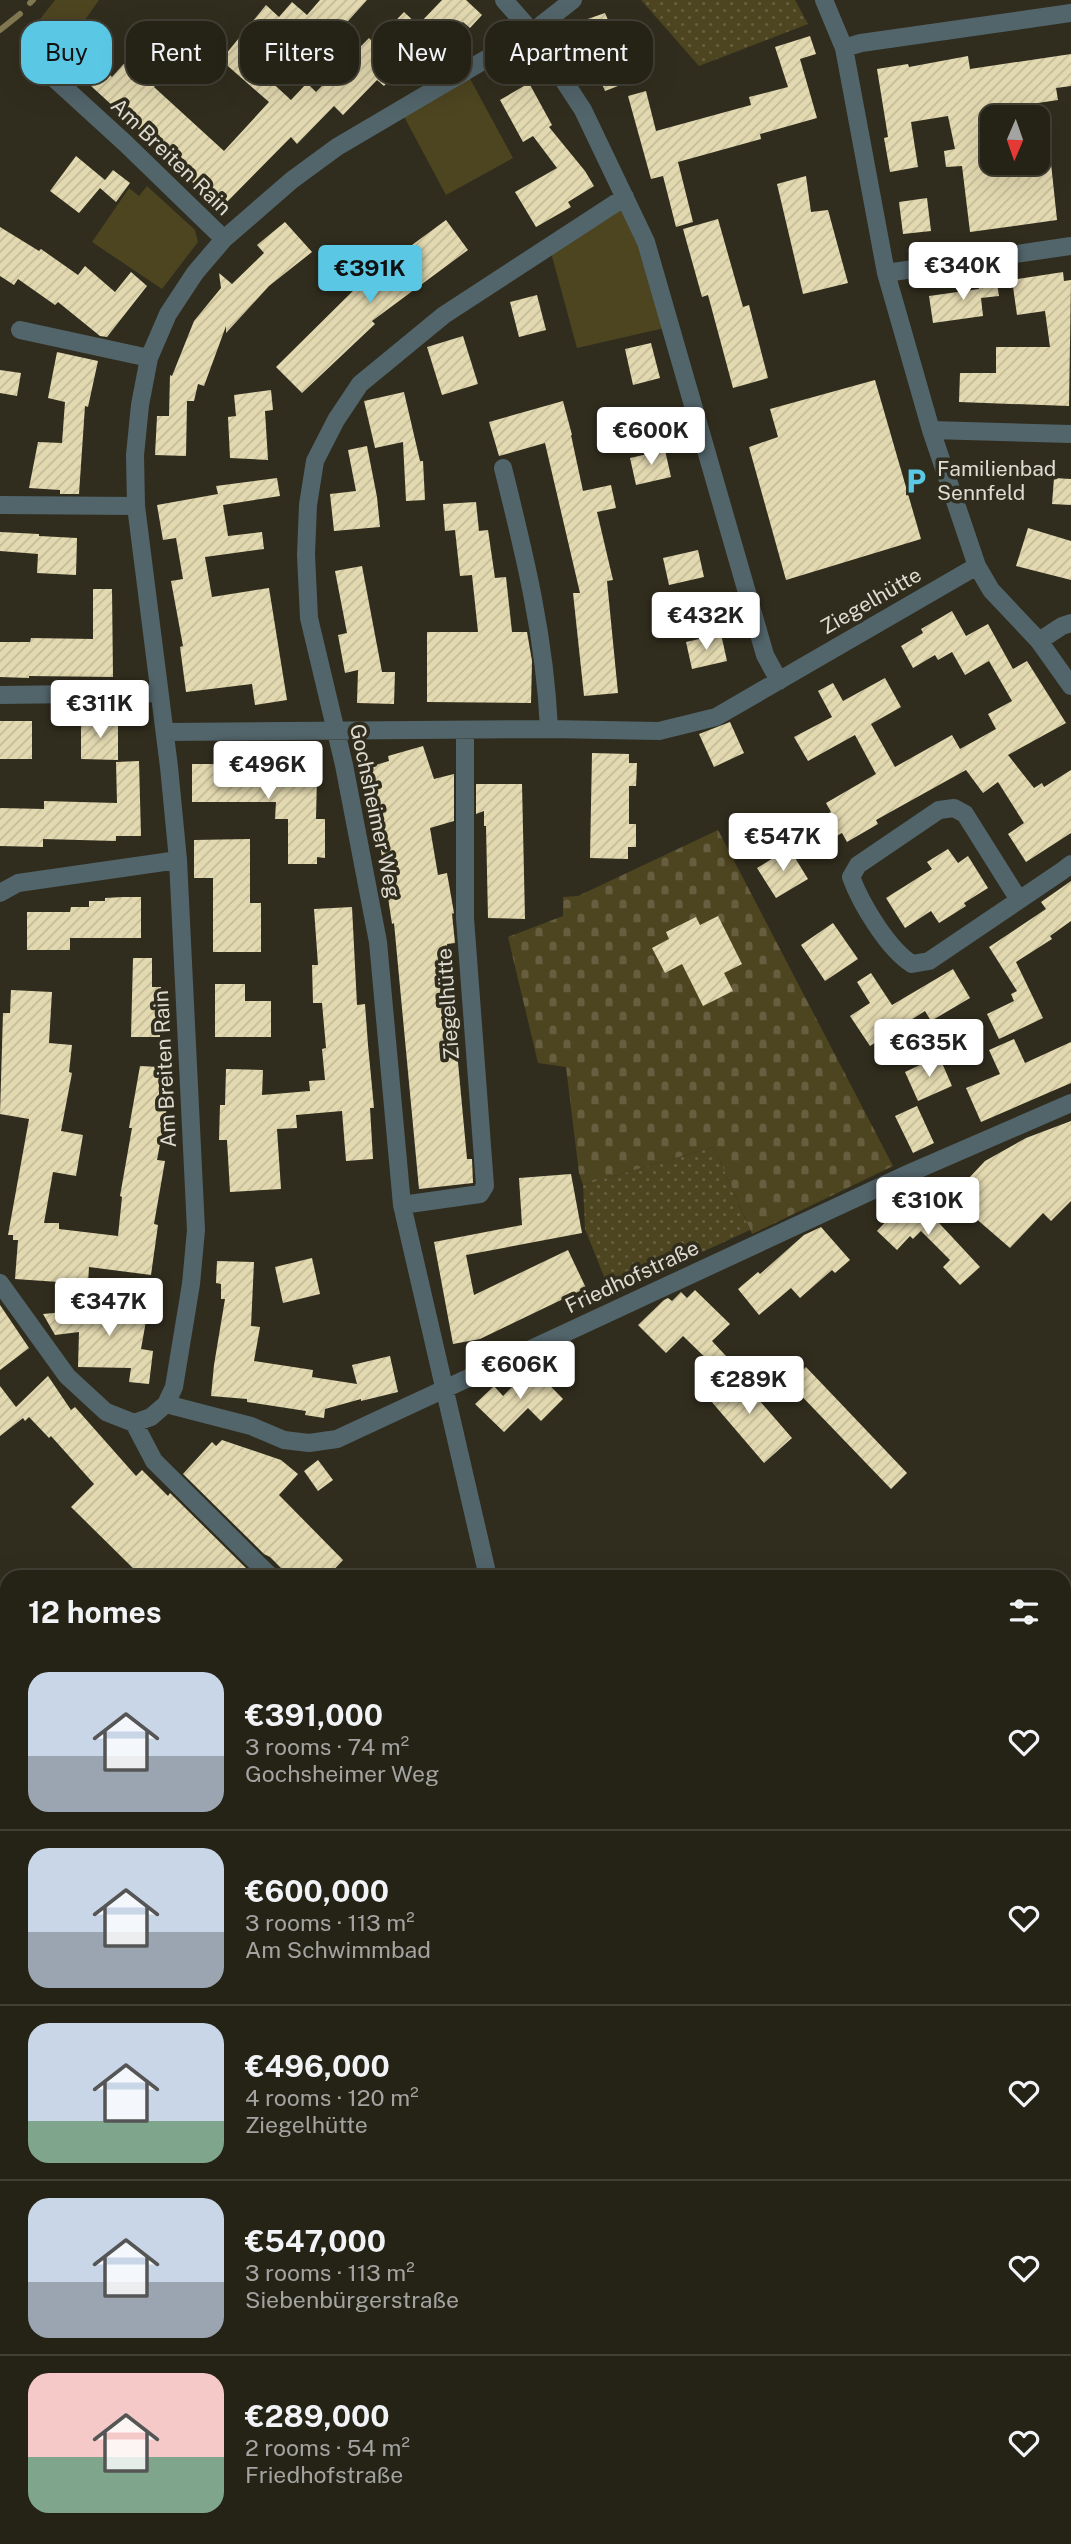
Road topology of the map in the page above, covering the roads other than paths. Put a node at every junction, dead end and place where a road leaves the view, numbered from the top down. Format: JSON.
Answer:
{"nodes":[{"id":1,"x":504,"y":0,"type":"edge"},
{"id":2,"x":573,"y":0,"type":"edge"},
{"id":3,"x":824,"y":0,"type":"edge"},
{"id":4,"x":1071,"y":13,"type":"edge"},
{"id":5,"x":522,"y":21,"type":"edge"},
{"id":6,"x":546,"y":21,"type":"edge"},
{"id":7,"x":844,"y":48,"type":"junction"},
{"id":8,"x":485,"y":60,"type":"edge"},
{"id":9,"x":60,"y":84,"type":"edge"},
{"id":10,"x":566,"y":84,"type":"edge"},
{"id":11,"x":625,"y":197,"type":"junction"},
{"id":12,"x":224,"y":239,"type":"junction"},
{"id":13,"x":1071,"y":246,"type":"edge"},
{"id":14,"x":886,"y":273,"type":"junction"},
{"id":15,"x":20,"y":330,"type":"dead end"},
{"id":16,"x":149,"y":358,"type":"junction"},
{"id":17,"x":931,"y":430,"type":"junction"},
{"id":18,"x":1071,"y":434,"type":"edge"},
{"id":19,"x":503,"y":468,"type":"dead end"},
{"id":20,"x":0,"y":505,"type":"edge"},
{"id":21,"x":136,"y":506,"type":"junction"},
{"id":22,"x":977,"y":566,"type":"junction"},
{"id":23,"x":1071,"y":623,"type":"edge"},
{"id":24,"x":1039,"y":642,"type":"junction"},
{"id":25,"x":779,"y":681,"type":"junction"},
{"id":26,"x":1071,"y":686,"type":"edge"},
{"id":27,"x":159,"y":693,"type":"junction"},
{"id":28,"x":0,"y":695,"type":"edge"},
{"id":29,"x":336,"y":729,"type":"junction"},
{"id":30,"x":549,"y":729,"type":"junction"},
{"id":31,"x":465,"y":730,"type":"junction"},
{"id":32,"x":165,"y":732,"type":"junction"},
{"id":33,"x":178,"y":860,"type":"junction"},
{"id":34,"x":1071,"y":864,"type":"edge"},
{"id":35,"x":0,"y":893,"type":"edge"},
{"id":36,"x":1019,"y":900,"type":"junction"},
{"id":37,"x":1071,"y":1103,"type":"edge"},
{"id":38,"x":401,"y":1205,"type":"junction"},
{"id":39,"x":0,"y":1283,"type":"edge"},
{"id":40,"x":445,"y":1391,"type":"junction"},
{"id":41,"x":166,"y":1404,"type":"junction"},
{"id":42,"x":135,"y":1423,"type":"junction"},
{"id":43,"x":264,"y":1570,"type":"edge"},
{"id":44,"x":486,"y":1570,"type":"edge"}],
"edges":[{"from":1,"to":5,"type":"street"},
{"from":2,"to":6,"type":"street","name":"Am Breiten Rain"},
{"from":3,"to":7,"type":"street"},
{"from":4,"to":7,"type":"street"},
{"from":7,"to":14,"type":"street"},
{"from":8,"to":12,"type":"street","name":"Am Breiten Rain"},
{"from":9,"to":12,"type":"street","name":"Am Breiten Rain"},
{"from":10,"to":11,"type":"street"},
{"from":11,"to":25,"type":"street"},
{"from":11,"to":29,"type":"street","name":"Gochsheimer Weg"},
{"from":12,"to":16,"type":"street","name":"Am Breiten Rain"},
{"from":13,"to":14,"type":"street"},
{"from":14,"to":17,"type":"street"},
{"from":15,"to":16,"type":"street"},
{"from":16,"to":21,"type":"street","name":"Am Breiten Rain"},
{"from":17,"to":18,"type":"street"},
{"from":17,"to":22,"type":"street"},
{"from":19,"to":30,"type":"street"},
{"from":20,"to":21,"type":"street"},
{"from":21,"to":27,"type":"street","name":"Am Breiten Rain"},
{"from":22,"to":24,"type":"street"},
{"from":22,"to":25,"type":"street","name":"Ziegelhütte"},
{"from":23,"to":24,"type":"street"},
{"from":24,"to":26,"type":"street"},
{"from":25,"to":30,"type":"street","name":"Ziegelhütte"},
{"from":27,"to":28,"type":"street"},
{"from":27,"to":32,"type":"street","name":"Am Breiten Rain"},
{"from":29,"to":31,"type":"street","name":"Ziegelhütte"},
{"from":29,"to":32,"type":"street","name":"Ziegelhütte"},
{"from":29,"to":38,"type":"street","name":"Gochsheimer Weg"},
{"from":30,"to":31,"type":"street","name":"Ziegelhütte"},
{"from":31,"to":38,"type":"street","name":"Ziegelhütte"},
{"from":32,"to":33,"type":"street","name":"Am Breiten Rain"},
{"from":33,"to":35,"type":"street"},
{"from":33,"to":41,"type":"street","name":"Am Breiten Rain"},
{"from":34,"to":36,"type":"street"},
{"from":36,"to":36,"type":"street"},
{"from":37,"to":40,"type":"street","name":"Friedhofstraße"},
{"from":38,"to":40,"type":"street","name":"Gochsheimer Weg"},
{"from":39,"to":42,"type":"street"},
{"from":40,"to":41,"type":"street","name":"Friedhofstraße"},
{"from":40,"to":44,"type":"street","name":"Gochsheimer Weg"},
{"from":41,"to":42,"type":"street"},
{"from":42,"to":43,"type":"street"}]}
